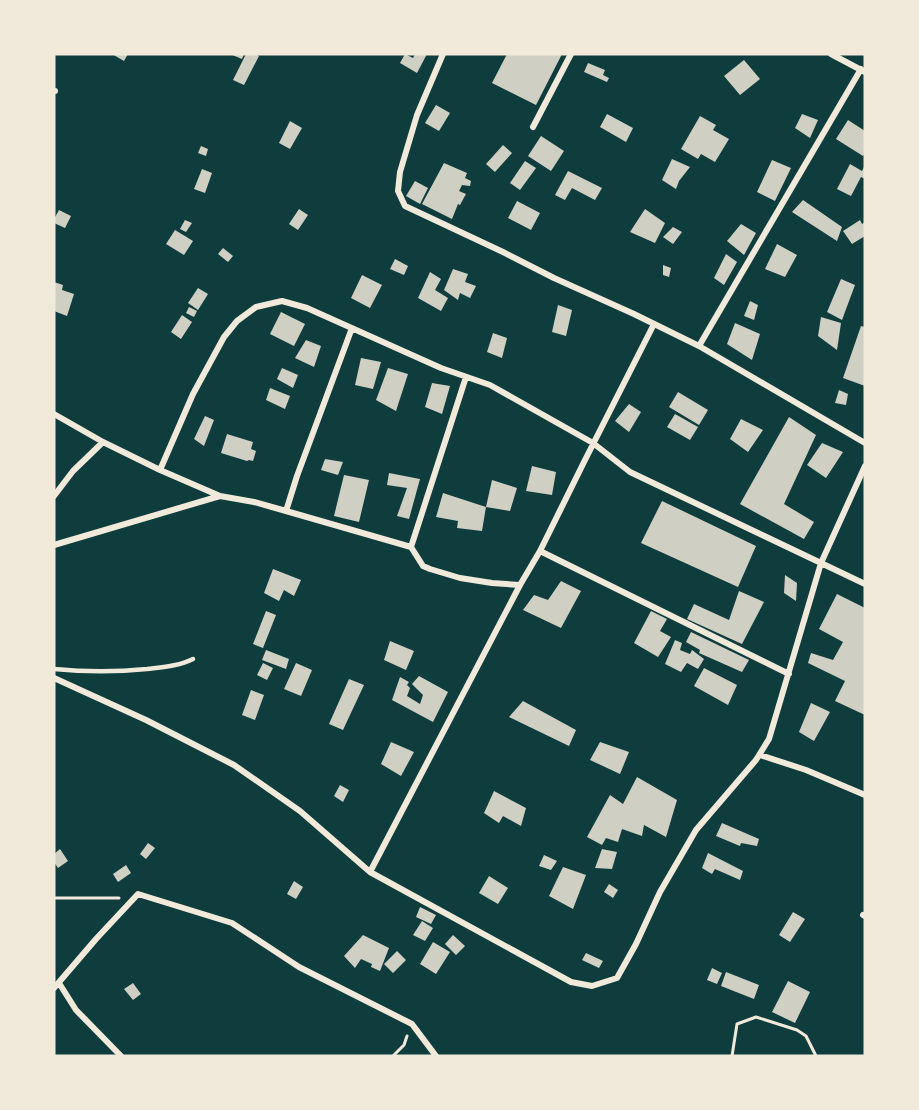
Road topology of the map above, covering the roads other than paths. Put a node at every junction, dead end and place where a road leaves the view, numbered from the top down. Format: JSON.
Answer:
{"nodes":[{"id":1,"x":442,"y":54,"type":"edge"},
{"id":2,"x":571,"y":54,"type":"edge"},
{"id":3,"x":831,"y":54,"type":"edge"},
{"id":4,"x":863,"y":70,"type":"edge"},
{"id":5,"x":533,"y":127,"type":"dead end"},
{"id":6,"x":654,"y":324,"type":"junction"},
{"id":7,"x":352,"y":328,"type":"junction"},
{"id":8,"x":699,"y":346,"type":"junction"},
{"id":9,"x":466,"y":377,"type":"junction"},
{"id":10,"x":54,"y":414,"type":"edge"},
{"id":11,"x":103,"y":442,"type":"junction"},
{"id":12,"x":593,"y":443,"type":"junction"},
{"id":13,"x":865,"y":443,"type":"edge"},
{"id":14,"x":865,"y":466,"type":"edge"},
{"id":15,"x":160,"y":470,"type":"junction"},
{"id":16,"x":54,"y":495,"type":"edge"},
{"id":17,"x":220,"y":496,"type":"junction"},
{"id":18,"x":286,"y":511,"type":"junction"},
{"id":19,"x":54,"y":545,"type":"edge"},
{"id":20,"x":411,"y":547,"type":"junction"},
{"id":21,"x":540,"y":551,"type":"junction"},
{"id":22,"x":821,"y":563,"type":"junction"},
{"id":23,"x":865,"y":584,"type":"edge"},
{"id":24,"x":520,"y":585,"type":"junction"},
{"id":25,"x":193,"y":659,"type":"dead end"},
{"id":26,"x":54,"y":669,"type":"edge"},
{"id":27,"x":789,"y":674,"type":"junction"},
{"id":28,"x":54,"y":678,"type":"edge"},
{"id":29,"x":760,"y":754,"type":"junction"},
{"id":30,"x":865,"y":795,"type":"edge"},
{"id":31,"x":370,"y":872,"type":"junction"},
{"id":32,"x":57,"y":986,"type":"edge"},
{"id":33,"x":121,"y":1056,"type":"edge"},
{"id":34,"x":436,"y":1056,"type":"edge"}],
"edges":[{"from":1,"to":6,"type":"street"},
{"from":2,"to":5,"type":"street"},
{"from":3,"to":4,"type":"street"},
{"from":4,"to":8,"type":"street"},
{"from":6,"to":8,"type":"street"},
{"from":6,"to":12,"type":"street"},
{"from":7,"to":9,"type":"street"},
{"from":7,"to":15,"type":"street"},
{"from":7,"to":18,"type":"street"},
{"from":8,"to":13,"type":"street"},
{"from":9,"to":12,"type":"street"},
{"from":9,"to":20,"type":"street"},
{"from":10,"to":11,"type":"street"},
{"from":11,"to":15,"type":"street"},
{"from":11,"to":16,"type":"street"},
{"from":12,"to":21,"type":"street"},
{"from":12,"to":22,"type":"street"},
{"from":14,"to":22,"type":"street"},
{"from":15,"to":17,"type":"street"},
{"from":17,"to":18,"type":"street"},
{"from":17,"to":19,"type":"street"},
{"from":18,"to":20,"type":"street"},
{"from":20,"to":24,"type":"street"},
{"from":21,"to":24,"type":"street"},
{"from":21,"to":27,"type":"street"},
{"from":22,"to":23,"type":"street"},
{"from":22,"to":27,"type":"street"},
{"from":24,"to":31,"type":"street"},
{"from":25,"to":26,"type":"lane"},
{"from":27,"to":29,"type":"street"},
{"from":28,"to":31,"type":"street"},
{"from":29,"to":30,"type":"street"},
{"from":29,"to":31,"type":"street"},
{"from":32,"to":33,"type":"street"},
{"from":32,"to":34,"type":"street"}]}
